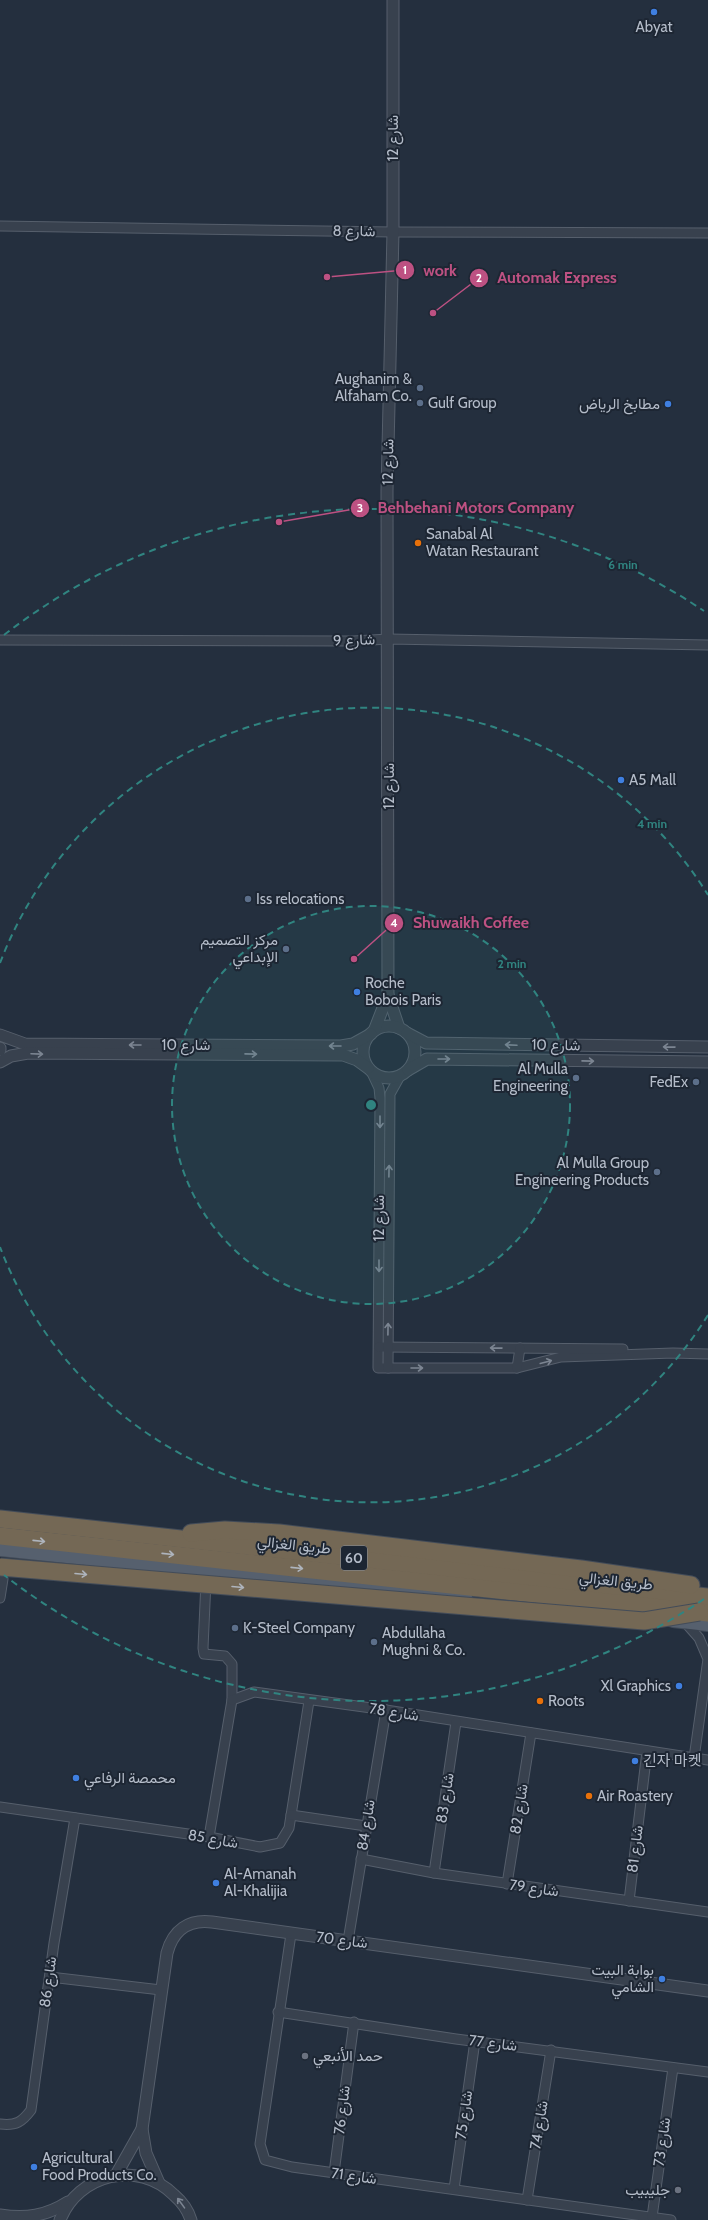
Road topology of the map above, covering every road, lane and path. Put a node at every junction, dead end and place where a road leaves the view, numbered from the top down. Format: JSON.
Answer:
{"nodes":[{"id":1,"x":393,"y":0,"type":"edge"},
{"id":2,"x":0,"y":226,"type":"edge"},
{"id":3,"x":393,"y":232,"type":"junction"},
{"id":4,"x":708,"y":233,"type":"edge"},
{"id":5,"x":389,"y":639,"type":"junction"},
{"id":6,"x":0,"y":640,"type":"edge"},
{"id":7,"x":708,"y":645,"type":"edge"},
{"id":8,"x":388,"y":995,"type":"junction"},
{"id":9,"x":403,"y":1030,"type":"junction"},
{"id":10,"x":372,"y":1032,"type":"junction"},
{"id":11,"x":0,"y":1035,"type":"edge"},
{"id":12,"x":708,"y":1047,"type":"edge"},
{"id":13,"x":223,"y":1049,"type":"junction"},
{"id":14,"x":0,"y":1062,"type":"edge"},
{"id":15,"x":708,"y":1062,"type":"edge"},
{"id":16,"x":370,"y":1069,"type":"junction"},
{"id":17,"x":404,"y":1073,"type":"junction"},
{"id":18,"x":383,"y":1347,"type":"junction"},
{"id":19,"x":520,"y":1348,"type":"junction"},
{"id":20,"x":708,"y":1349,"type":"edge"},
{"id":21,"x":708,"y":1354,"type":"edge"},
{"id":22,"x":388,"y":1368,"type":"junction"},
{"id":23,"x":517,"y":1368,"type":"junction"},
{"id":24,"x":0,"y":1513,"type":"edge"},
{"id":25,"x":0,"y":1519,"type":"edge"},
{"id":26,"x":189,"y":1533,"type":"junction"},
{"id":27,"x":0,"y":1536,"type":"edge"},
{"id":28,"x":0,"y":1549,"type":"edge"},
{"id":29,"x":0,"y":1568,"type":"edge"},
{"id":30,"x":197,"y":1570,"type":"junction"},
{"id":31,"x":708,"y":1590,"type":"edge"},
{"id":32,"x":708,"y":1597,"type":"edge"},
{"id":33,"x":0,"y":1598,"type":"edge"},
{"id":34,"x":705,"y":1616,"type":"edge"},
{"id":35,"x":683,"y":1621,"type":"junction"},
{"id":36,"x":708,"y":1659,"type":"edge"},
{"id":37,"x":232,"y":1700,"type":"junction"},
{"id":38,"x":309,"y":1700,"type":"junction"},
{"id":39,"x":386,"y":1710,"type":"junction"},
{"id":40,"x":456,"y":1722,"type":"junction"},
{"id":41,"x":531,"y":1734,"type":"junction"},
{"id":42,"x":647,"y":1751,"type":"junction"},
{"id":43,"x":694,"y":1758,"type":"junction"},
{"id":44,"x":708,"y":1760,"type":"edge"},
{"id":45,"x":0,"y":1807,"type":"edge"},
{"id":46,"x":291,"y":1816,"type":"junction"},
{"id":47,"x":75,"y":1818,"type":"junction"},
{"id":48,"x":366,"y":1826,"type":"junction"},
{"id":49,"x":209,"y":1837,"type":"junction"},
{"id":50,"x":360,"y":1859,"type":"junction"},
{"id":51,"x":434,"y":1873,"type":"junction"},
{"id":52,"x":507,"y":1884,"type":"junction"},
{"id":53,"x":629,"y":1900,"type":"junction"},
{"id":54,"x":708,"y":1912,"type":"edge"},
{"id":55,"x":291,"y":1934,"type":"junction"},
{"id":56,"x":348,"y":1941,"type":"junction"},
{"id":57,"x":50,"y":1977,"type":"junction"},
{"id":58,"x":161,"y":1990,"type":"junction"},
{"id":59,"x":708,"y":1991,"type":"edge"},
{"id":60,"x":278,"y":2012,"type":"junction"},
{"id":61,"x":354,"y":2022,"type":"junction"},
{"id":62,"x":475,"y":2041,"type":"junction"},
{"id":63,"x":551,"y":2050,"type":"junction"},
{"id":64,"x":673,"y":2068,"type":"junction"},
{"id":65,"x":708,"y":2072,"type":"edge"},
{"id":66,"x":0,"y":2124,"type":"edge"},
{"id":67,"x":142,"y":2129,"type":"junction"},
{"id":68,"x":334,"y":2173,"type":"junction"},
{"id":69,"x":116,"y":2175,"type":"junction"},
{"id":70,"x":159,"y":2183,"type":"junction"},
{"id":71,"x":454,"y":2189,"type":"junction"},
{"id":72,"x":72,"y":2200,"type":"junction"},
{"id":73,"x":527,"y":2200,"type":"junction"},
{"id":74,"x":8,"y":2217,"type":"edge"},
{"id":75,"x":652,"y":2217,"type":"junction"},
{"id":76,"x":192,"y":2219,"type":"edge"},
{"id":77,"x":60,"y":2220,"type":"edge"},
{"id":78,"x":672,"y":2220,"type":"edge"}],
"edges":[{"from":1,"to":3,"type":"street","name":"شارع 12"},
{"from":2,"to":3,"type":"street","name":"شارع 8"},
{"from":3,"to":4,"type":"street","name":"شارع 8"},
{"from":3,"to":5,"type":"street","name":"شارع 12"},
{"from":5,"to":6,"type":"street","name":"شارع 9"},
{"from":5,"to":7,"type":"street","name":"شارع 9"},
{"from":5,"to":8,"type":"street","name":"شارع 12"},
{"from":8,"to":9,"type":"street","name":"شارع 12"},
{"from":8,"to":10,"type":"street","name":"شارع 12"},
{"from":9,"to":10,"type":"street"},
{"from":12,"to":9,"type":"street","name":"شارع 10","one_way":true},
{"from":9,"to":17,"type":"street"},
{"from":10,"to":13,"type":"street","name":"شارع 10","one_way":true},
{"from":10,"to":16,"type":"street"},
{"from":13,"to":11,"type":"street","name":"شارع 10","one_way":true},
{"from":14,"to":13,"type":"street","name":"شارع 10","one_way":true},
{"from":13,"to":16,"type":"street","name":"شارع 10","one_way":true},
{"from":17,"to":15,"type":"street","name":"شارع 10","one_way":true},
{"from":16,"to":17,"type":"street"},
{"from":16,"to":18,"type":"street","name":"شارع 12","one_way":true},
{"from":18,"to":17,"type":"street","name":"شارع 12","one_way":true},
{"from":19,"to":18,"type":"street","one_way":true},
{"from":18,"to":22,"type":"street","name":"شارع 12"},
{"from":18,"to":22,"type":"street","name":"شارع 12"},
{"from":19,"to":20,"type":"street"},
{"from":19,"to":23,"type":"street"},
{"from":23,"to":21,"type":"street","one_way":true},
{"from":22,"to":23,"type":"street","one_way":true},
{"from":24,"to":26,"type":"main road","name":"طريق الغزالي"},
{"from":25,"to":32,"type":"highway","name":"طريق الغزالي","number":"60"},
{"from":26,"to":31,"type":"main road","name":"طريق الغزالي"},
{"from":26,"to":31,"type":"highway"},
{"from":27,"to":34,"type":"highway","name":"طريق الغزالي","number":"60","one_way":true,"bridge":true},
{"from":28,"to":30,"type":"main road"},
{"from":29,"to":33,"type":"street"},
{"from":29,"to":34,"type":"highway","one_way":true,"bridge":true},
{"from":30,"to":35,"type":"main road"},
{"from":30,"to":37,"type":"street"},
{"from":34,"to":35,"type":"main road"},
{"from":35,"to":36,"type":"street"},
{"from":36,"to":43,"type":"street"},
{"from":37,"to":38,"type":"street","name":"شارع 78"},
{"from":37,"to":49,"type":"street"},
{"from":38,"to":39,"type":"street","name":"شارع 78"},
{"from":38,"to":46,"type":"street","name":"شارع 85"},
{"from":39,"to":40,"type":"street","name":"شارع 78"},
{"from":39,"to":48,"type":"street","name":"شارع 84"},
{"from":40,"to":41,"type":"street","name":"شارع 78"},
{"from":40,"to":51,"type":"street","name":"شارع 83"},
{"from":41,"to":42,"type":"street","name":"شارع 78"},
{"from":41,"to":52,"type":"street","name":"شارع 82"},
{"from":42,"to":43,"type":"street","name":"شارع 78"},
{"from":42,"to":53,"type":"street","name":"شارع 81"},
{"from":43,"to":44,"type":"street","name":"شارع 78"},
{"from":45,"to":47,"type":"street","name":"شارع 85"},
{"from":46,"to":48,"type":"street"},
{"from":46,"to":49,"type":"street","name":"شارع 85"},
{"from":47,"to":49,"type":"street","name":"شارع 85"},
{"from":47,"to":57,"type":"street","name":"شارع 86"},
{"from":48,"to":50,"type":"street","name":"شارع 84"},
{"from":50,"to":51,"type":"street","name":"شارع 79"},
{"from":50,"to":56,"type":"street","name":"شارع 84"},
{"from":51,"to":52,"type":"street","name":"شارع 79"},
{"from":52,"to":53,"type":"street","name":"شارع 79"},
{"from":53,"to":54,"type":"street","name":"شارع 79"},
{"from":55,"to":56,"type":"street","name":"شارع 70"},
{"from":55,"to":58,"type":"street","name":"شارع 70"},
{"from":55,"to":60,"type":"street","name":"شارع 71"},
{"from":56,"to":59,"type":"street","name":"شارع 70"},
{"from":57,"to":58,"type":"street"},
{"from":57,"to":66,"type":"street","name":"شارع 86"},
{"from":58,"to":67,"type":"street","name":"شارع 70"},
{"from":60,"to":61,"type":"street","name":"شارع 77"},
{"from":60,"to":68,"type":"street","name":"شارع 71"},
{"from":61,"to":62,"type":"street","name":"شارع 77"},
{"from":61,"to":68,"type":"street","name":"شارع 76"},
{"from":62,"to":63,"type":"street","name":"شارع 77"},
{"from":62,"to":71,"type":"street","name":"شارع 75"},
{"from":63,"to":64,"type":"street","name":"شارع 77"},
{"from":63,"to":73,"type":"street","name":"شارع 74"},
{"from":64,"to":65,"type":"street","name":"شارع 77"},
{"from":64,"to":75,"type":"street","name":"شارع 73"},
{"from":67,"to":69,"type":"street","name":"شارع 70"},
{"from":67,"to":70,"type":"street","name":"شارع 70"},
{"from":68,"to":71,"type":"street","name":"شارع 71"},
{"from":69,"to":70,"type":"street"},
{"from":69,"to":72,"type":"street"},
{"from":76,"to":70,"type":"street","one_way":true},
{"from":71,"to":73,"type":"street","name":"شارع 71"},
{"from":72,"to":74,"type":"street"},
{"from":72,"to":77,"type":"street"},
{"from":73,"to":75,"type":"street","name":"شارع 71"},
{"from":75,"to":78,"type":"street","name":"شارع 71"}]}
